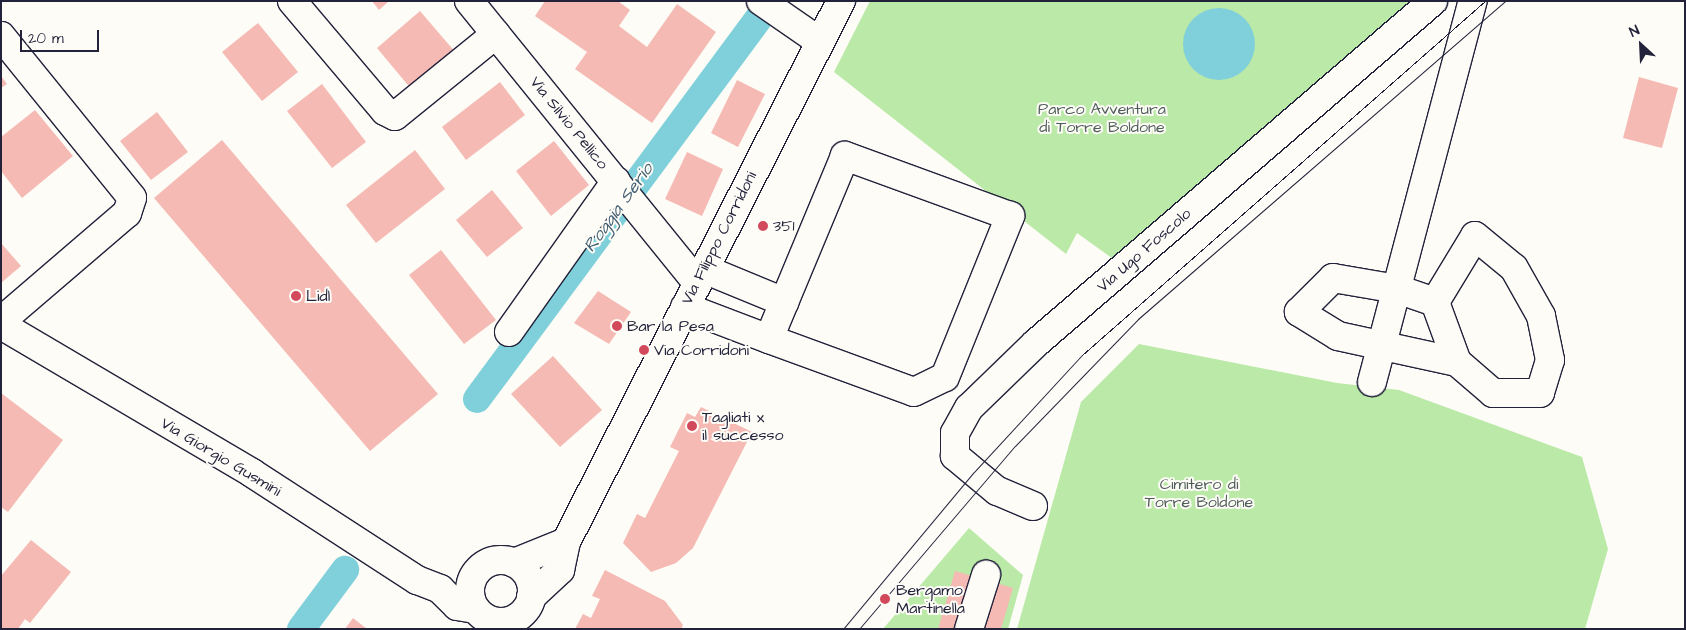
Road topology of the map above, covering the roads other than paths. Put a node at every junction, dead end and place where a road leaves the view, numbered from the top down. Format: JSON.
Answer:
{"nodes":[{"id":1,"x":292,"y":1,"type":"edge"},
{"id":2,"x":469,"y":1,"type":"edge"},
{"id":3,"x":761,"y":1,"type":"edge"},
{"id":4,"x":841,"y":1,"type":"edge"},
{"id":5,"x":1433,"y":1,"type":"edge"},
{"id":6,"x":1473,"y":1,"type":"edge"},
{"id":7,"x":496,"y":34,"type":"junction"},
{"id":8,"x":1,"y":36,"type":"edge"},
{"id":9,"x":822,"y":36,"type":"junction"},
{"id":10,"x":616,"y":181,"type":"junction"},
{"id":11,"x":700,"y":276,"type":"junction"},
{"id":12,"x":1397,"y":289,"type":"junction"},
{"id":13,"x":784,"y":302,"type":"junction"},
{"id":14,"x":1435,"y":302,"type":"junction"},
{"id":15,"x":685,"y":307,"type":"junction"},
{"id":16,"x":1,"y":321,"type":"edge"},
{"id":17,"x":1,"y":325,"type":"edge"},
{"id":18,"x":509,"y":332,"type":"dead end"},
{"id":19,"x":769,"y":339,"type":"junction"},
{"id":20,"x":1382,"y":345,"type":"junction"},
{"id":21,"x":1457,"y":362,"type":"junction"},
{"id":22,"x":1372,"y":382,"type":"dead end"},
{"id":23,"x":1033,"y":506,"type":"dead end"},
{"id":24,"x":566,"y":542,"type":"junction"},
{"id":25,"x":514,"y":563,"type":"junction"},
{"id":26,"x":477,"y":571,"type":"junction"},
{"id":27,"x":986,"y":575,"type":"dead end"},
{"id":28,"x":440,"y":589,"type":"junction"},
{"id":29,"x":524,"y":613,"type":"edge"},
{"id":30,"x":487,"y":620,"type":"edge"},
{"id":31,"x":970,"y":629,"type":"edge"}],
"edges":[{"from":1,"to":7,"type":"street"},
{"from":2,"to":7,"type":"street","name":"Via Silvio Pellico"},
{"from":3,"to":9,"type":"street"},
{"from":4,"to":9,"type":"street","name":"Via Filippo Corridoni"},
{"from":5,"to":23,"type":"street","name":"Via Ugo Foscolo"},
{"from":6,"to":12,"type":"street"},
{"from":7,"to":10,"type":"street","name":"Via Silvio Pellico"},
{"from":8,"to":16,"type":"street"},
{"from":9,"to":11,"type":"street","name":"Via Filippo Corridoni"},
{"from":10,"to":11,"type":"street","name":"Via Silvio Pellico"},
{"from":10,"to":18,"type":"street"},
{"from":11,"to":13,"type":"street"},
{"from":11,"to":15,"type":"street","name":"Via Filippo Corridoni"},
{"from":12,"to":14,"type":"street"},
{"from":12,"to":20,"type":"street"},
{"from":12,"to":20,"type":"street"},
{"from":13,"to":19,"type":"street"},
{"from":13,"to":19,"type":"street"},
{"from":14,"to":21,"type":"street"},
{"from":14,"to":21,"type":"street"},
{"from":15,"to":19,"type":"street"},
{"from":15,"to":24,"type":"street","name":"Via Filippo Corridoni"},
{"from":17,"to":28,"type":"street","name":"Via Giorgio Gusmini"},
{"from":20,"to":21,"type":"street"},
{"from":20,"to":22,"type":"street"},
{"from":24,"to":25,"type":"street"},
{"from":24,"to":29,"type":"street","name":"Via Filippo Corridoni"},
{"from":25,"to":26,"type":"street"},
{"from":25,"to":29,"type":"street"},
{"from":26,"to":28,"type":"street"},
{"from":26,"to":30,"type":"street"},
{"from":27,"to":31,"type":"street"},
{"from":28,"to":30,"type":"street","name":"Via Giorgio Gusmini"},
{"from":29,"to":30,"type":"street","name":"Via Filippo Corridoni"}]}
